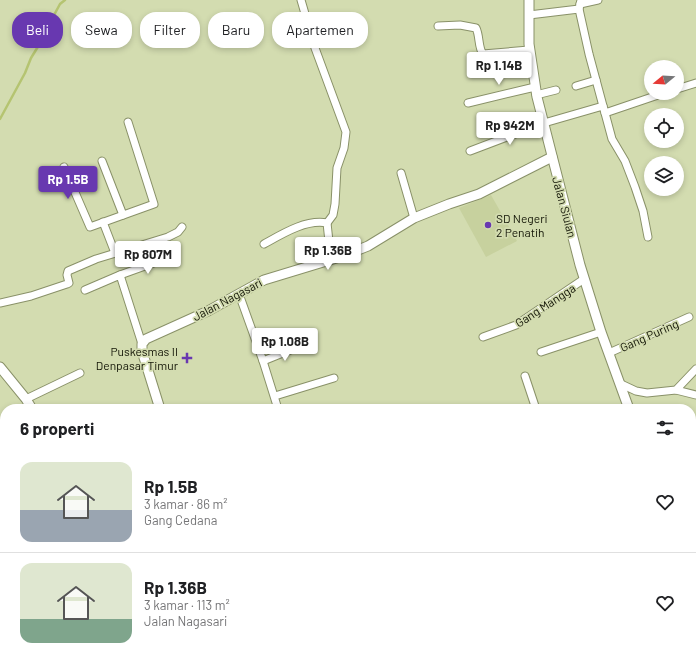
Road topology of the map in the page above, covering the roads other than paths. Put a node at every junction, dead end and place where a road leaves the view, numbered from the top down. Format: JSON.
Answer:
{"nodes":[{"id":1,"x":301,"y":0,"type":"edge"},
{"id":2,"x":529,"y":0,"type":"edge"},
{"id":3,"x":598,"y":0,"type":"edge"},
{"id":4,"x":580,"y":4,"type":"edge"},
{"id":5,"x":529,"y":15,"type":"junction"},
{"id":6,"x":438,"y":26,"type":"dead end"},
{"id":7,"x":529,"y":50,"type":"junction"},
{"id":8,"x":596,"y":80,"type":"junction"},
{"id":9,"x":696,"y":83,"type":"edge"},
{"id":10,"x":576,"y":86,"type":"dead end"},
{"id":11,"x":684,"y":87,"type":"edge"},
{"id":12,"x":556,"y":90,"type":"dead end"},
{"id":13,"x":536,"y":91,"type":"junction"},
{"id":14,"x":644,"y":98,"type":"edge"},
{"id":15,"x":468,"y":103,"type":"dead end"},
{"id":16,"x":604,"y":109,"type":"junction"},
{"id":17,"x":128,"y":122,"type":"dead end"},
{"id":18,"x":544,"y":123,"type":"junction"},
{"id":19,"x":470,"y":151,"type":"dead end"},
{"id":20,"x":552,"y":157,"type":"junction"},
{"id":21,"x":102,"y":161,"type":"dead end"},
{"id":22,"x":64,"y":167,"type":"dead end"},
{"id":23,"x":401,"y":173,"type":"dead end"},
{"id":24,"x":123,"y":215,"type":"junction"},
{"id":25,"x":414,"y":218,"type":"junction"},
{"id":26,"x":103,"y":222,"type":"junction"},
{"id":27,"x":327,"y":223,"type":"junction"},
{"id":28,"x":182,"y":227,"type":"dead end"},
{"id":29,"x":648,"y":237,"type":"dead end"},
{"id":30,"x":264,"y":244,"type":"dead end"},
{"id":31,"x":115,"y":253,"type":"junction"},
{"id":32,"x":170,"y":257,"type":"dead end"},
{"id":33,"x":331,"y":260,"type":"junction"},
{"id":34,"x":120,"y":275,"type":"junction"},
{"id":35,"x":584,"y":279,"type":"junction"},
{"id":36,"x":85,"y":290,"type":"dead end"},
{"id":37,"x":238,"y":294,"type":"junction"},
{"id":38,"x":0,"y":303,"type":"edge"},
{"id":39,"x":689,"y":317,"type":"dead end"},
{"id":40,"x":601,"y":332,"type":"junction"},
{"id":41,"x":483,"y":337,"type":"dead end"},
{"id":42,"x":142,"y":344,"type":"junction"},
{"id":43,"x":300,"y":346,"type":"dead end"},
{"id":44,"x":541,"y":352,"type":"dead end"},
{"id":45,"x":609,"y":353,"type":"junction"},
{"id":46,"x":263,"y":361,"type":"junction"},
{"id":47,"x":0,"y":367,"type":"edge"},
{"id":48,"x":696,"y":369,"type":"edge"},
{"id":49,"x":80,"y":372,"type":"dead end"},
{"id":50,"x":525,"y":376,"type":"dead end"},
{"id":51,"x":334,"y":378,"type":"dead end"},
{"id":52,"x":622,"y":388,"type":"junction"},
{"id":53,"x":676,"y":390,"type":"junction"},
{"id":54,"x":696,"y":395,"type":"edge"},
{"id":55,"x":275,"y":396,"type":"junction"},
{"id":56,"x":26,"y":399,"type":"junction"},
{"id":57,"x":29,"y":404,"type":"edge"},
{"id":58,"x":158,"y":404,"type":"edge"},
{"id":59,"x":277,"y":404,"type":"edge"},
{"id":60,"x":534,"y":404,"type":"edge"},
{"id":61,"x":627,"y":404,"type":"edge"}],
"edges":[{"from":1,"to":27,"type":"street"},
{"from":2,"to":5,"type":"street","name":"Jalan Siulan"},
{"from":3,"to":4,"type":"street"},
{"from":4,"to":5,"type":"street"},
{"from":4,"to":8,"type":"street"},
{"from":5,"to":7,"type":"street","name":"Jalan Siulan"},
{"from":6,"to":7,"type":"street"},
{"from":7,"to":13,"type":"street","name":"Jalan Siulan"},
{"from":8,"to":10,"type":"street"},
{"from":8,"to":16,"type":"street"},
{"from":9,"to":11,"type":"street"},
{"from":12,"to":13,"type":"street"},
{"from":13,"to":15,"type":"street"},
{"from":13,"to":18,"type":"street","name":"Jalan Siulan"},
{"from":14,"to":16,"type":"street"},
{"from":16,"to":18,"type":"street"},
{"from":16,"to":29,"type":"street"},
{"from":17,"to":24,"type":"street"},
{"from":18,"to":19,"type":"street"},
{"from":18,"to":20,"type":"street","name":"Jalan Siulan"},
{"from":20,"to":25,"type":"street","name":"Jalan Nagasari"},
{"from":20,"to":35,"type":"street","name":"Jalan Siulan"},
{"from":21,"to":24,"type":"street"},
{"from":22,"to":26,"type":"street"},
{"from":23,"to":25,"type":"street"},
{"from":24,"to":26,"type":"street"},
{"from":25,"to":33,"type":"street","name":"Jalan Nagasari"},
{"from":26,"to":31,"type":"street"},
{"from":27,"to":30,"type":"street"},
{"from":27,"to":33,"type":"street"},
{"from":28,"to":31,"type":"street"},
{"from":31,"to":38,"type":"street"},
{"from":32,"to":34,"type":"street"},
{"from":33,"to":37,"type":"street","name":"Jalan Nagasari"},
{"from":34,"to":36,"type":"street"},
{"from":34,"to":42,"type":"street"},
{"from":35,"to":40,"type":"street","name":"Jalan Siulan"},
{"from":35,"to":41,"type":"street","name":"Gang Mangga"},
{"from":37,"to":42,"type":"street","name":"Jalan Nagasari"},
{"from":37,"to":46,"type":"street"},
{"from":39,"to":45,"type":"street","name":"Gang Puring"},
{"from":40,"to":44,"type":"street"},
{"from":40,"to":45,"type":"street","name":"Jalan Siulan"},
{"from":42,"to":58,"type":"street"},
{"from":43,"to":46,"type":"street"},
{"from":45,"to":52,"type":"street","name":"Jalan Siulan"},
{"from":46,"to":55,"type":"street"},
{"from":47,"to":56,"type":"street"},
{"from":48,"to":53,"type":"street"},
{"from":49,"to":56,"type":"street"},
{"from":50,"to":60,"type":"street"},
{"from":51,"to":55,"type":"street"},
{"from":52,"to":53,"type":"street"},
{"from":52,"to":61,"type":"street","name":"Jalan Siulan"},
{"from":53,"to":54,"type":"street"},
{"from":55,"to":59,"type":"street"},
{"from":56,"to":57,"type":"street"}]}
